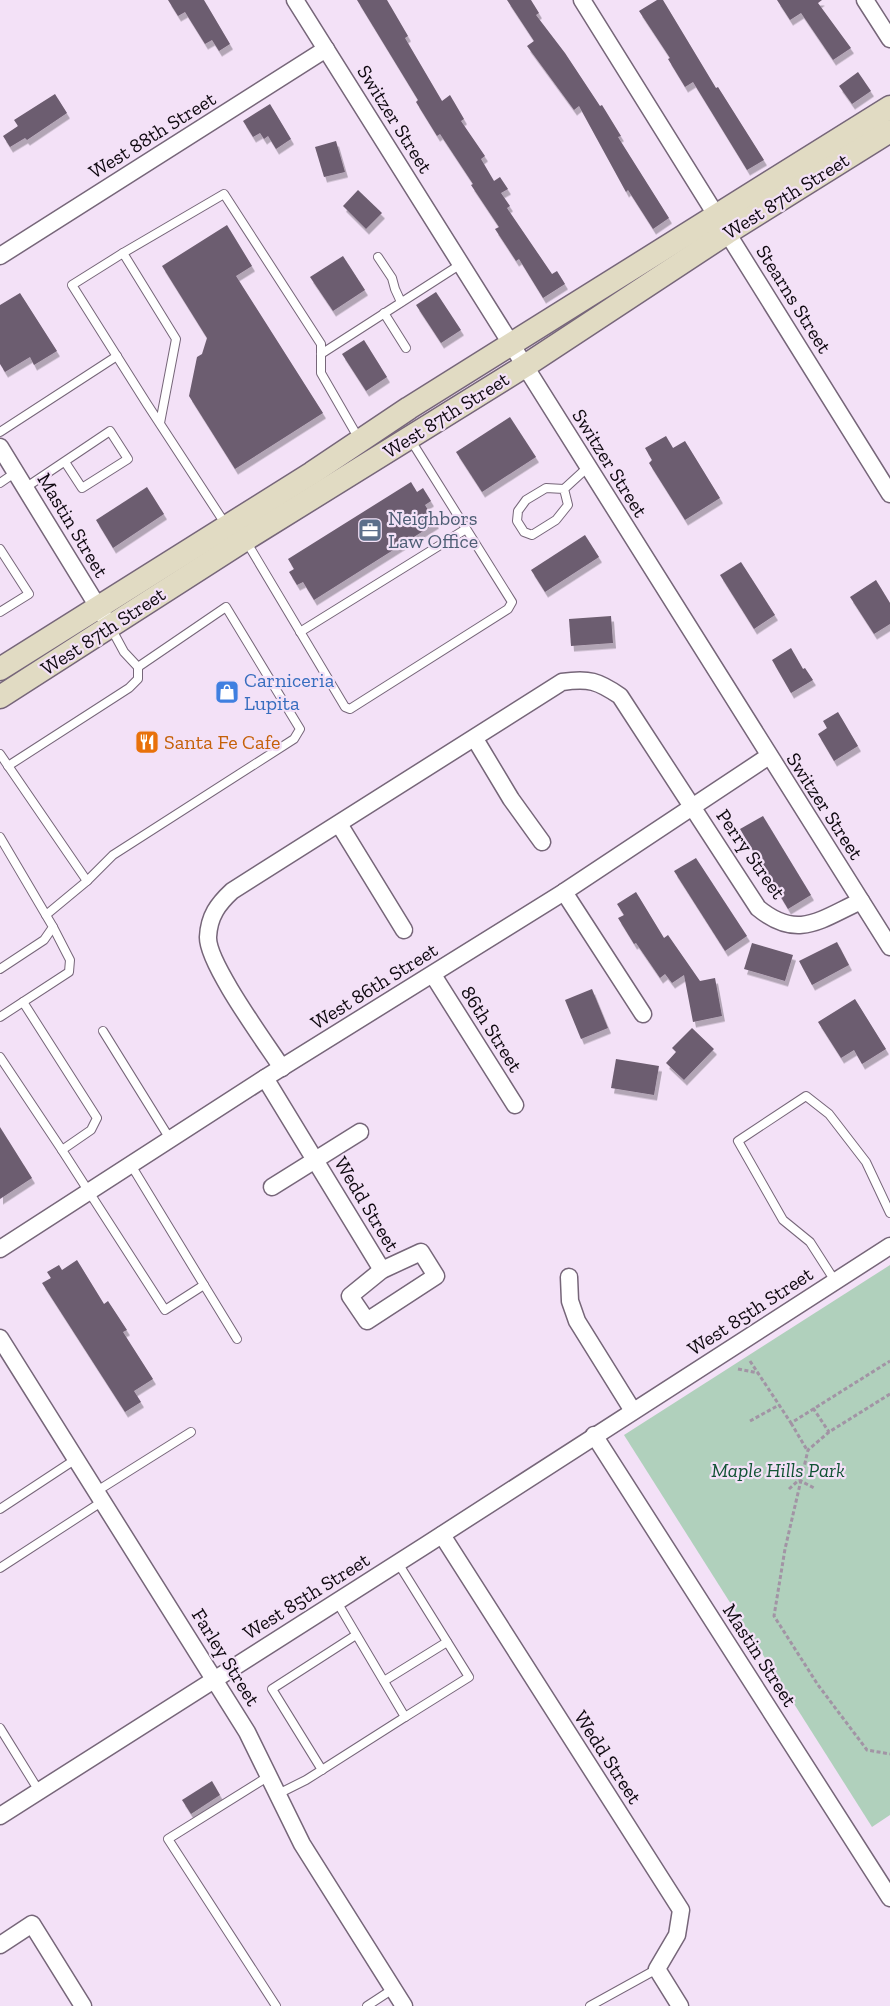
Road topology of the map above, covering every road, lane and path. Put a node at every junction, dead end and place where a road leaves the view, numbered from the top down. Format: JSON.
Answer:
{"nodes":[{"id":1,"x":295,"y":0,"type":"edge"},
{"id":2,"x":582,"y":0,"type":"edge"},
{"id":3,"x":865,"y":0,"type":"edge"},
{"id":4,"x":890,"y":39,"type":"edge"},
{"id":5,"x":326,"y":49,"type":"junction"},
{"id":6,"x":890,"y":107,"type":"edge"},
{"id":7,"x":890,"y":131,"type":"edge"},
{"id":8,"x":722,"y":224,"type":"junction"},
{"id":9,"x":123,"y":253,"type":"junction"},
{"id":10,"x":0,"y":256,"type":"edge"},
{"id":11,"x":378,"y":257,"type":"dead end"},
{"id":12,"x":461,"y":264,"type":"junction"},
{"id":13,"x":402,"y":302,"type":"junction"},
{"id":14,"x":384,"y":313,"type":"junction"},
{"id":15,"x":511,"y":343,"type":"junction"},
{"id":16,"x":406,"y":348,"type":"dead end"},
{"id":17,"x":321,"y":354,"type":"junction"},
{"id":18,"x":117,"y":356,"type":"junction"},
{"id":19,"x":525,"y":366,"type":"junction"},
{"id":20,"x":160,"y":423,"type":"junction"},
{"id":21,"x":0,"y":432,"type":"edge"},
{"id":22,"x":409,"y":438,"type":"junction"},
{"id":23,"x":360,"y":440,"type":"junction"},
{"id":24,"x":0,"y":447,"type":"edge"},
{"id":25,"x":65,"y":462,"type":"junction"},
{"id":26,"x":588,"y":467,"type":"junction"},
{"id":27,"x":16,"y":472,"type":"junction"},
{"id":28,"x":0,"y":483,"type":"edge"},
{"id":29,"x":25,"y":488,"type":"junction"},
{"id":30,"x":564,"y":489,"type":"junction"},
{"id":31,"x":890,"y":494,"type":"edge"},
{"id":32,"x":466,"y":529,"type":"junction"},
{"id":33,"x":237,"y":530,"type":"junction"},
{"id":34,"x":0,"y":550,"type":"edge"},
{"id":35,"x":0,"y":612,"type":"edge"},
{"id":36,"x":104,"y":617,"type":"junction"},
{"id":37,"x":300,"y":632,"type":"junction"},
{"id":38,"x":138,"y":667,"type":"junction"},
{"id":39,"x":0,"y":669,"type":"edge"},
{"id":40,"x":0,"y":697,"type":"edge"},
{"id":41,"x":475,"y":738,"type":"junction"},
{"id":42,"x":0,"y":754,"type":"edge"},
{"id":43,"x":769,"y":756,"type":"junction"},
{"id":44,"x":8,"y":766,"type":"junction"},
{"id":45,"x":693,"y":807,"type":"junction"},
{"id":46,"x":339,"y":824,"type":"junction"},
{"id":47,"x":0,"y":837,"type":"edge"},
{"id":48,"x":542,"y":842,"type":"dead end"},
{"id":49,"x":87,"y":881,"type":"junction"},
{"id":50,"x":564,"y":892,"type":"junction"},
{"id":51,"x":861,"y":902,"type":"junction"},
{"id":52,"x":46,"y":915,"type":"junction"},
{"id":53,"x":53,"y":927,"type":"junction"},
{"id":54,"x":404,"y":930,"type":"dead end"},
{"id":55,"x":890,"y":947,"type":"edge"},
{"id":56,"x":0,"y":969,"type":"edge"},
{"id":57,"x":434,"y":975,"type":"junction"},
{"id":58,"x":23,"y":1002,"type":"junction"},
{"id":59,"x":643,"y":1014,"type":"dead end"},
{"id":60,"x":0,"y":1017,"type":"edge"},
{"id":61,"x":103,"y":1031,"type":"dead end"},
{"id":62,"x":0,"y":1057,"type":"edge"},
{"id":63,"x":282,"y":1068,"type":"junction"},
{"id":64,"x":265,"y":1078,"type":"junction"},
{"id":65,"x":514,"y":1105,"type":"dead end"},
{"id":66,"x":360,"y":1132,"type":"dead end"},
{"id":67,"x":170,"y":1139,"type":"junction"},
{"id":68,"x":62,"y":1150,"type":"junction"},
{"id":69,"x":315,"y":1160,"type":"junction"},
{"id":70,"x":130,"y":1165,"type":"junction"},
{"id":71,"x":272,"y":1187,"type":"dead end"},
{"id":72,"x":89,"y":1192,"type":"junction"},
{"id":73,"x":890,"y":1213,"type":"edge"},
{"id":74,"x":890,"y":1246,"type":"edge"},
{"id":75,"x":0,"y":1249,"type":"edge"},
{"id":76,"x":382,"y":1270,"type":"junction"},
{"id":77,"x":569,"y":1277,"type":"dead end"},
{"id":78,"x":835,"y":1281,"type":"junction"},
{"id":79,"x":204,"y":1285,"type":"junction"},
{"id":80,"x":0,"y":1338,"type":"edge"},
{"id":81,"x":237,"y":1339,"type":"dead end"},
{"id":82,"x":750,"y":1361,"type":"dead end"},
{"id":83,"x":890,"y":1362,"type":"edge"},
{"id":84,"x":738,"y":1369,"type":"dead end"},
{"id":85,"x":758,"y":1374,"type":"junction"},
{"id":86,"x":890,"y":1394,"type":"edge"},
{"id":87,"x":779,"y":1405,"type":"junction"},
{"id":88,"x":813,"y":1408,"type":"junction"},
{"id":89,"x":633,"y":1411,"type":"junction"},
{"id":90,"x":750,"y":1420,"type":"dead end"},
{"id":91,"x":791,"y":1423,"type":"junction"},
{"id":92,"x":191,"y":1432,"type":"dead end"},
{"id":93,"x":829,"y":1432,"type":"junction"},
{"id":94,"x":594,"y":1435,"type":"junction"},
{"id":95,"x":808,"y":1450,"type":"junction"},
{"id":96,"x":76,"y":1459,"type":"junction"},
{"id":97,"x":799,"y":1480,"type":"junction"},
{"id":98,"x":814,"y":1488,"type":"dead end"},
{"id":99,"x":789,"y":1489,"type":"dead end"},
{"id":100,"x":100,"y":1496,"type":"junction"},
{"id":101,"x":0,"y":1509,"type":"edge"},
{"id":102,"x":442,"y":1535,"type":"junction"},
{"id":103,"x":398,"y":1563,"type":"junction"},
{"id":104,"x":0,"y":1568,"type":"edge"},
{"id":105,"x":337,"y":1602,"type":"junction"},
{"id":106,"x":356,"y":1635,"type":"junction"},
{"id":107,"x":447,"y":1642,"type":"junction"},
{"id":108,"x":215,"y":1679,"type":"junction"},
{"id":109,"x":384,"y":1681,"type":"junction"},
{"id":110,"x":405,"y":1717,"type":"junction"},
{"id":111,"x":0,"y":1728,"type":"edge"},
{"id":112,"x":890,"y":1754,"type":"edge"},
{"id":113,"x":322,"y":1770,"type":"junction"},
{"id":114,"x":269,"y":1776,"type":"junction"},
{"id":115,"x":39,"y":1791,"type":"junction"},
{"id":116,"x":278,"y":1794,"type":"junction"},
{"id":117,"x":0,"y":1816,"type":"edge"},
{"id":118,"x":890,"y":1898,"type":"edge"},
{"id":119,"x":0,"y":1945,"type":"edge"},
{"id":120,"x":657,"y":1969,"type":"junction"},
{"id":121,"x":393,"y":1989,"type":"junction"},
{"id":122,"x":83,"y":2006,"type":"edge"},
{"id":123,"x":276,"y":2006,"type":"edge"},
{"id":124,"x":367,"y":2006,"type":"edge"},
{"id":125,"x":404,"y":2006,"type":"edge"},
{"id":126,"x":590,"y":2006,"type":"edge"},
{"id":127,"x":680,"y":2006,"type":"edge"}],
"edges":[{"from":1,"to":5,"type":"street","name":"Switzer Street"},
{"from":2,"to":8,"type":"street","name":"Stearns Street"},
{"from":3,"to":4,"type":"street"},
{"from":5,"to":10,"type":"street","name":"West 88th Street"},
{"from":5,"to":12,"type":"street","name":"Switzer Street"},
{"from":6,"to":8,"type":"main road","name":"West 87th Street"},
{"from":7,"to":8,"type":"main road","name":"West 87th Street"},
{"from":8,"to":15,"type":"main road","name":"West 87th Street"},
{"from":8,"to":19,"type":"main road","name":"West 87th Street"},
{"from":8,"to":31,"type":"street","name":"Stearns Street"},
{"from":9,"to":17,"type":"lane"},
{"from":9,"to":18,"type":"lane"},
{"from":9,"to":20,"type":"lane"},
{"from":11,"to":13,"type":"lane"},
{"from":12,"to":13,"type":"lane"},
{"from":12,"to":15,"type":"street","name":"Switzer Street"},
{"from":13,"to":14,"type":"lane"},
{"from":14,"to":16,"type":"lane"},
{"from":14,"to":17,"type":"lane"},
{"from":15,"to":19,"type":"street","name":"Switzer Street"},
{"from":15,"to":23,"type":"main road","name":"West 87th Street"},
{"from":17,"to":23,"type":"lane"},
{"from":18,"to":20,"type":"lane"},
{"from":18,"to":21,"type":"lane"},
{"from":19,"to":22,"type":"main road","name":"West 87th Street"},
{"from":19,"to":26,"type":"street","name":"Switzer Street"},
{"from":20,"to":33,"type":"lane"},
{"from":22,"to":32,"type":"lane"},
{"from":22,"to":33,"type":"main road","name":"West 87th Street"},
{"from":23,"to":33,"type":"main road","name":"West 87th Street"},
{"from":24,"to":27,"type":"street","name":"Mastin Street"},
{"from":25,"to":25,"type":"lane"},
{"from":25,"to":29,"type":"lane"},
{"from":26,"to":30,"type":"lane"},
{"from":26,"to":43,"type":"street","name":"Switzer Street"},
{"from":27,"to":28,"type":"lane"},
{"from":27,"to":29,"type":"street","name":"Mastin Street"},
{"from":29,"to":36,"type":"street","name":"Mastin Street"},
{"from":30,"to":30,"type":"lane"},
{"from":32,"to":37,"type":"lane"},
{"from":32,"to":37,"type":"lane"},
{"from":33,"to":36,"type":"main road","name":"West 87th Street"},
{"from":33,"to":37,"type":"lane"},
{"from":34,"to":35,"type":"lane"},
{"from":36,"to":38,"type":"lane"},
{"from":36,"to":39,"type":"main road","name":"West 87th Street"},
{"from":36,"to":40,"type":"main road","name":"West 87th Street"},
{"from":38,"to":44,"type":"lane"},
{"from":38,"to":49,"type":"lane"},
{"from":41,"to":45,"type":"street","name":"Perry Street"},
{"from":41,"to":46,"type":"street","name":"Perry Street"},
{"from":41,"to":48,"type":"street"},
{"from":42,"to":44,"type":"lane"},
{"from":43,"to":45,"type":"street","name":"West 86th Street"},
{"from":43,"to":51,"type":"street","name":"Switzer Street"},
{"from":44,"to":49,"type":"lane"},
{"from":45,"to":50,"type":"street","name":"West 86th Street"},
{"from":45,"to":51,"type":"street","name":"Perry Street"},
{"from":46,"to":54,"type":"street"},
{"from":46,"to":63,"type":"street","name":"Perry Street"},
{"from":47,"to":52,"type":"lane"},
{"from":49,"to":52,"type":"lane"},
{"from":50,"to":57,"type":"street","name":"West 86th Street"},
{"from":50,"to":59,"type":"street"},
{"from":51,"to":55,"type":"street","name":"Switzer Street"},
{"from":52,"to":53,"type":"lane"},
{"from":53,"to":56,"type":"lane"},
{"from":53,"to":58,"type":"lane"},
{"from":57,"to":63,"type":"street","name":"West 86th Street"},
{"from":57,"to":65,"type":"street","name":"86th Street"},
{"from":58,"to":60,"type":"lane"},
{"from":58,"to":68,"type":"lane"},
{"from":61,"to":67,"type":"lane"},
{"from":62,"to":68,"type":"lane"},
{"from":63,"to":64,"type":"street","name":"West 86th Street"},
{"from":64,"to":67,"type":"street","name":"West 86th Street"},
{"from":64,"to":69,"type":"street","name":"Wedd Street"},
{"from":66,"to":69,"type":"street","name":"Wedd Street"},
{"from":67,"to":70,"type":"street","name":"West 86th Street"},
{"from":68,"to":72,"type":"lane"},
{"from":69,"to":71,"type":"street","name":"Wedd Street"},
{"from":69,"to":76,"type":"street","name":"Wedd Street"},
{"from":70,"to":72,"type":"street","name":"West 86th Street"},
{"from":70,"to":79,"type":"lane"},
{"from":72,"to":75,"type":"street","name":"West 86th Street"},
{"from":72,"to":79,"type":"lane"},
{"from":73,"to":78,"type":"lane"},
{"from":74,"to":78,"type":"street","name":"West 85th Street"},
{"from":76,"to":76,"type":"street","name":"Wedd Street"},
{"from":77,"to":89,"type":"street"},
{"from":78,"to":89,"type":"street","name":"West 85th Street"},
{"from":79,"to":81,"type":"lane"},
{"from":80,"to":96,"type":"street","name":"Farley Street"},
{"from":82,"to":85,"type":"path"},
{"from":83,"to":88,"type":"path"},
{"from":84,"to":85,"type":"path"},
{"from":85,"to":87,"type":"path"},
{"from":86,"to":93,"type":"path"},
{"from":87,"to":90,"type":"path"},
{"from":87,"to":91,"type":"path"},
{"from":88,"to":91,"type":"path"},
{"from":88,"to":93,"type":"path"},
{"from":89,"to":94,"type":"street","name":"West 85th Street"},
{"from":91,"to":95,"type":"path"},
{"from":92,"to":100,"type":"lane"},
{"from":93,"to":95,"type":"path"},
{"from":94,"to":102,"type":"street","name":"West 85th Street"},
{"from":94,"to":118,"type":"street","name":"Mastin Street"},
{"from":95,"to":97,"type":"path"},
{"from":96,"to":100,"type":"street","name":"Farley Street"},
{"from":96,"to":101,"type":"lane"},
{"from":97,"to":98,"type":"path"},
{"from":97,"to":99,"type":"path"},
{"from":97,"to":112,"type":"path"},
{"from":100,"to":104,"type":"lane"},
{"from":100,"to":108,"type":"street","name":"Farley Street"},
{"from":102,"to":103,"type":"street","name":"West 85th Street"},
{"from":102,"to":120,"type":"street","name":"Wedd Street"},
{"from":103,"to":105,"type":"street","name":"West 85th Street"},
{"from":103,"to":107,"type":"lane"},
{"from":105,"to":106,"type":"lane"},
{"from":105,"to":108,"type":"street","name":"West 85th Street"},
{"from":106,"to":109,"type":"lane"},
{"from":106,"to":113,"type":"lane"},
{"from":107,"to":109,"type":"lane"},
{"from":107,"to":110,"type":"lane"},
{"from":108,"to":114,"type":"street","name":"Farley Street"},
{"from":108,"to":115,"type":"street","name":"West 85th Street"},
{"from":109,"to":110,"type":"lane"},
{"from":110,"to":113,"type":"lane"},
{"from":111,"to":115,"type":"lane"},
{"from":113,"to":116,"type":"lane"},
{"from":114,"to":116,"type":"street","name":"Farley Street"},
{"from":114,"to":123,"type":"lane"},
{"from":115,"to":117,"type":"street","name":"West 85th Street"},
{"from":116,"to":121,"type":"street","name":"Farley Street"},
{"from":119,"to":122,"type":"street"},
{"from":120,"to":126,"type":"lane"},
{"from":120,"to":127,"type":"street"},
{"from":121,"to":124,"type":"lane"},
{"from":121,"to":125,"type":"street","name":"Farley Street"}]}
